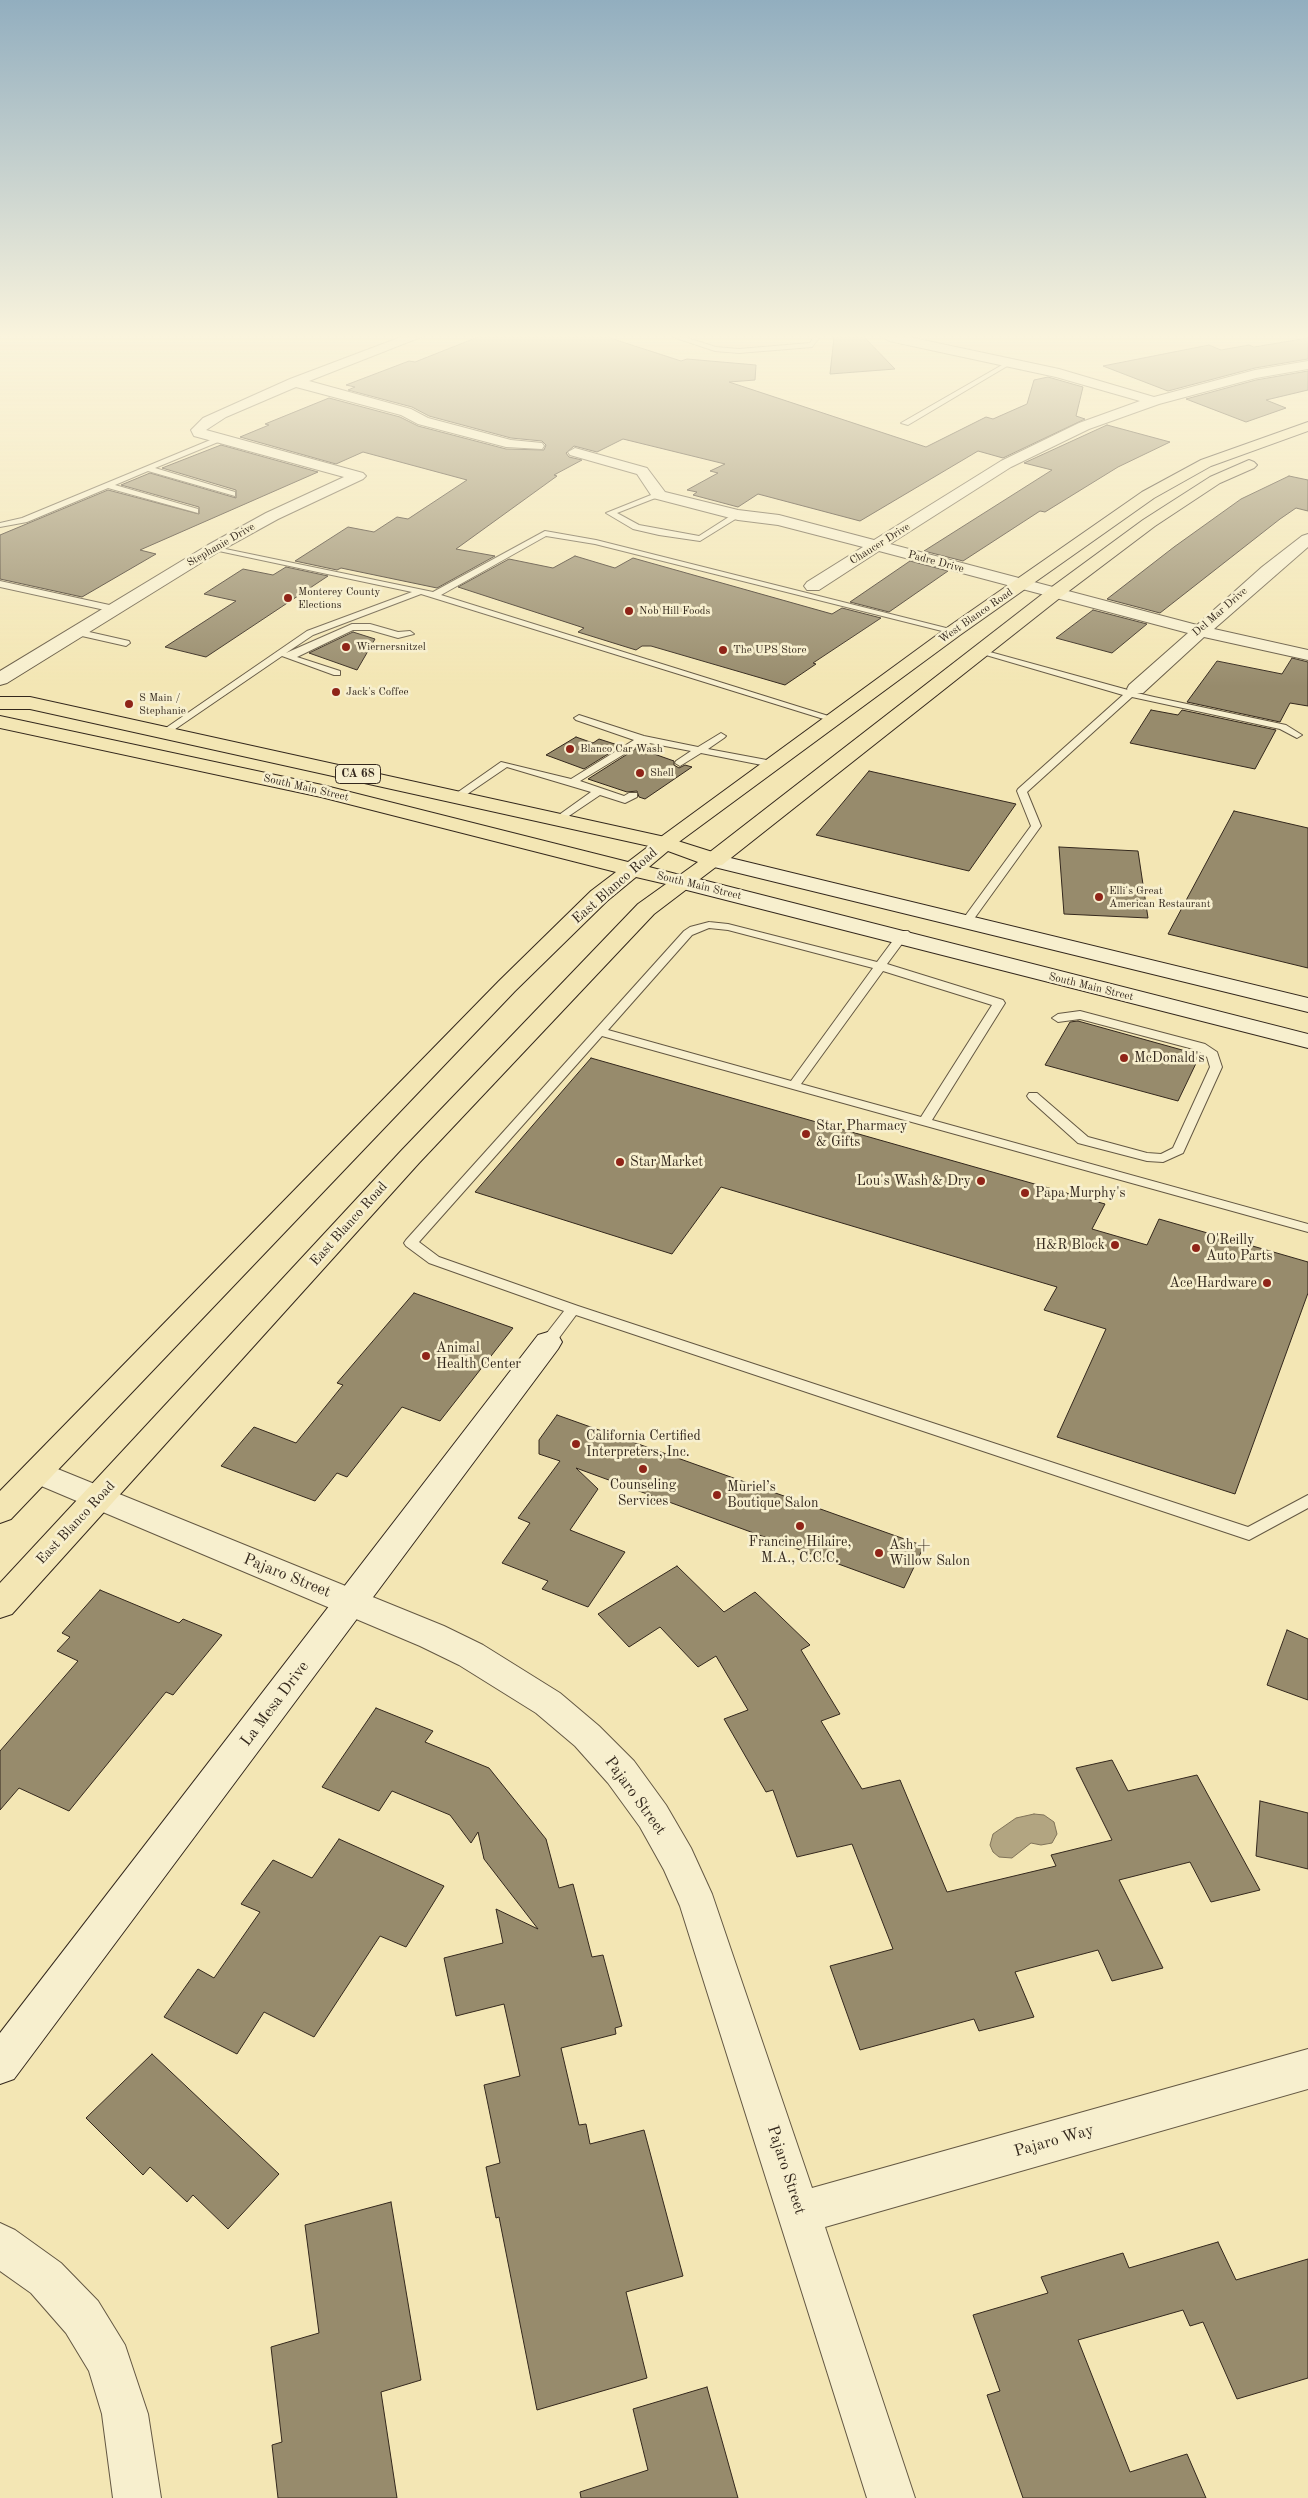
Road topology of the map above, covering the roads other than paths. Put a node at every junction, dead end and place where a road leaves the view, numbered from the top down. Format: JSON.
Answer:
{"nodes":[{"id":1,"x":182,"y":454,"type":"edge"},
{"id":2,"x":277,"y":454,"type":"edge"},
{"id":3,"x":577,"y":454,"type":"edge"},
{"id":4,"x":1026,"y":454,"type":"edge"},
{"id":5,"x":1233,"y":454,"type":"edge"},
{"id":6,"x":1281,"y":454,"type":"edge"},
{"id":7,"x":147,"y":468,"type":"junction"},
{"id":8,"x":107,"y":485,"type":"junction"},
{"id":9,"x":232,"y":494,"type":"dead end"},
{"id":10,"x":658,"y":495,"type":"junction"},
{"id":11,"x":195,"y":511,"type":"dead end"},
{"id":12,"x":738,"y":515,"type":"junction"},
{"id":13,"x":0,"y":525,"type":"edge"},
{"id":14,"x":1308,"y":539,"type":"edge"},
{"id":15,"x":876,"y":546,"type":"junction"},
{"id":16,"x":214,"y":548,"type":"junction"},
{"id":17,"x":0,"y":584,"type":"edge"},
{"id":18,"x":1020,"y":584,"type":"junction"},
{"id":19,"x":813,"y":586,"type":"dead end"},
{"id":20,"x":421,"y":592,"type":"junction"},
{"id":21,"x":1055,"y":594,"type":"junction"},
{"id":22,"x":434,"y":595,"type":"junction"},
{"id":23,"x":114,"y":609,"type":"junction"},
{"id":24,"x":954,"y":631,"type":"junction"},
{"id":25,"x":1200,"y":631,"type":"junction"},
{"id":26,"x":76,"y":632,"type":"junction"},
{"id":27,"x":410,"y":634,"type":"dead end"},
{"id":28,"x":126,"y":643,"type":"dead end"},
{"id":29,"x":982,"y":651,"type":"junction"},
{"id":30,"x":279,"y":654,"type":"junction"},
{"id":31,"x":1308,"y":655,"type":"edge"},
{"id":32,"x":289,"y":657,"type":"junction"},
{"id":33,"x":337,"y":673,"type":"dead end"},
{"id":34,"x":0,"y":679,"type":"edge"},
{"id":35,"x":1133,"y":691,"type":"junction"},
{"id":36,"x":0,"y":703,"type":"edge"},
{"id":37,"x":579,"y":718,"type":"dead end"},
{"id":38,"x":834,"y":719,"type":"junction"},
{"id":39,"x":0,"y":722,"type":"edge"},
{"id":40,"x":165,"y":732,"type":"junction"},
{"id":41,"x":1298,"y":735,"type":"dead end"},
{"id":42,"x":721,"y":736,"type":"dead end"},
{"id":43,"x":642,"y":739,"type":"junction"},
{"id":44,"x":663,"y":743,"type":"junction"},
{"id":45,"x":700,"y":750,"type":"junction"},
{"id":46,"x":648,"y":752,"type":"dead end"},
{"id":47,"x":680,"y":763,"type":"dead end"},
{"id":48,"x":772,"y":764,"type":"junction"},
{"id":49,"x":572,"y":782,"type":"junction"},
{"id":50,"x":597,"y":787,"type":"junction"},
{"id":51,"x":633,"y":795,"type":"dead end"},
{"id":52,"x":456,"y":797,"type":"junction"},
{"id":53,"x":560,"y":820,"type":"junction"},
{"id":54,"x":665,"y":843,"type":"junction"},
{"id":55,"x":714,"y":860,"type":"junction"},
{"id":56,"x":633,"y":869,"type":"junction"},
{"id":57,"x":683,"y":882,"type":"junction"},
{"id":58,"x":967,"y":921,"type":"junction"},
{"id":59,"x":902,"y":936,"type":"junction"},
{"id":60,"x":880,"y":966,"type":"junction"},
{"id":61,"x":1308,"y":1005,"type":"edge"},
{"id":62,"x":1058,"y":1018,"type":"dead end"},
{"id":63,"x":600,"y":1032,"type":"junction"},
{"id":64,"x":1308,"y":1041,"type":"edge"},
{"id":65,"x":794,"y":1086,"type":"junction"},
{"id":66,"x":1033,"y":1096,"type":"dead end"},
{"id":67,"x":924,"y":1122,"type":"junction"},
{"id":68,"x":1308,"y":1228,"type":"edge"},
{"id":69,"x":573,"y":1309,"type":"junction"},
{"id":70,"x":548,"y":1342,"type":"joint"},
{"id":71,"x":38,"y":1472,"type":"junction"},
{"id":72,"x":99,"y":1498,"type":"junction"},
{"id":73,"x":1308,"y":1501,"type":"edge"},
{"id":74,"x":0,"y":1511,"type":"edge"},
{"id":75,"x":352,"y":1603,"type":"junction"},
{"id":76,"x":0,"y":1605,"type":"edge"},
{"id":77,"x":0,"y":2065,"type":"edge"},
{"id":78,"x":1308,"y":2069,"type":"edge"},
{"id":79,"x":800,"y":2213,"type":"junction"},
{"id":80,"x":0,"y":2245,"type":"edge"},
{"id":81,"x":137,"y":2498,"type":"edge"},
{"id":82,"x":891,"y":2498,"type":"edge"}],
"edges":[{"from":1,"to":7,"type":"lane"},
{"from":2,"to":16,"type":"street","name":"Stephanie Drive"},
{"from":3,"to":10,"type":"street"},
{"from":4,"to":15,"type":"street","name":"Chaucer Drive"},
{"from":5,"to":18,"type":"main road","name":"West Blanco Road"},
{"from":6,"to":21,"type":"main road"},
{"from":7,"to":8,"type":"lane"},
{"from":7,"to":9,"type":"lane"},
{"from":8,"to":11,"type":"lane"},
{"from":8,"to":13,"type":"lane"},
{"from":10,"to":12,"type":"street","name":"Padre Drive"},
{"from":10,"to":12,"type":"lane"},
{"from":12,"to":15,"type":"street","name":"Padre Drive"},
{"from":14,"to":25,"type":"street","name":"Del Mar Drive"},
{"from":15,"to":18,"type":"street","name":"Padre Drive"},
{"from":15,"to":19,"type":"street","name":"Chaucer Drive"},
{"from":16,"to":20,"type":"lane"},
{"from":16,"to":23,"type":"street","name":"Stephanie Drive"},
{"from":17,"to":23,"type":"lane"},
{"from":18,"to":21,"type":"street","name":"Padre Drive"},
{"from":18,"to":24,"type":"main road","name":"West Blanco Road"},
{"from":20,"to":22,"type":"lane"},
{"from":20,"to":30,"type":"lane"},
{"from":21,"to":25,"type":"street","name":"Padre Drive"},
{"from":21,"to":29,"type":"main road"},
{"from":22,"to":24,"type":"lane"},
{"from":22,"to":38,"type":"lane"},
{"from":23,"to":26,"type":"street","name":"Stephanie Drive"},
{"from":24,"to":38,"type":"main road","name":"West Blanco Road"},
{"from":25,"to":31,"type":"street","name":"Padre Drive"},
{"from":25,"to":35,"type":"street","name":"Del Mar Drive"},
{"from":26,"to":28,"type":"lane"},
{"from":26,"to":34,"type":"street","name":"Stephanie Drive"},
{"from":27,"to":32,"type":"lane"},
{"from":29,"to":35,"type":"lane"},
{"from":29,"to":55,"type":"main road"},
{"from":30,"to":32,"type":"lane"},
{"from":30,"to":40,"type":"lane"},
{"from":32,"to":33,"type":"lane"},
{"from":35,"to":41,"type":"lane"},
{"from":35,"to":58,"type":"lane"},
{"from":36,"to":40,"type":"main road","name":"South Main Street","number":"CA 68"},
{"from":37,"to":43,"type":"lane"},
{"from":38,"to":48,"type":"main road","name":"West Blanco Road"},
{"from":39,"to":56,"type":"main road","name":"South Main Street"},
{"from":40,"to":52,"type":"main road","name":"South Main Street","number":"CA 68"},
{"from":42,"to":45,"type":"lane"},
{"from":43,"to":44,"type":"lane"},
{"from":43,"to":49,"type":"lane"},
{"from":44,"to":45,"type":"lane"},
{"from":44,"to":46,"type":"lane"},
{"from":45,"to":47,"type":"lane"},
{"from":45,"to":48,"type":"lane"},
{"from":48,"to":54,"type":"main road","name":"West Blanco Road"},
{"from":49,"to":50,"type":"lane"},
{"from":49,"to":52,"type":"lane"},
{"from":50,"to":51,"type":"lane"},
{"from":50,"to":53,"type":"lane"},
{"from":52,"to":53,"type":"main road","name":"South Main Street","number":"CA 68"},
{"from":53,"to":54,"type":"main road","name":"South Main Street","number":"CA 68"},
{"from":54,"to":55,"type":"main road","name":"South Main Street","number":"CA 68"},
{"from":54,"to":56,"type":"main road","name":"East Blanco Road"},
{"from":55,"to":57,"type":"main road","name":"East Blanco Road"},
{"from":55,"to":58,"type":"street","name":"South Main Street","number":"CA 68"},
{"from":56,"to":57,"type":"main road","name":"South Main Street"},
{"from":56,"to":71,"type":"main road","name":"East Blanco Road"},
{"from":57,"to":59,"type":"street","name":"South Main Street"},
{"from":57,"to":72,"type":"main road","name":"East Blanco Road"},
{"from":58,"to":61,"type":"street","name":"South Main Street","number":"CA 68"},
{"from":59,"to":60,"type":"lane"},
{"from":59,"to":64,"type":"street","name":"South Main Street"},
{"from":60,"to":63,"type":"lane"},
{"from":60,"to":65,"type":"lane"},
{"from":60,"to":67,"type":"lane"},
{"from":62,"to":66,"type":"lane"},
{"from":63,"to":65,"type":"lane"},
{"from":63,"to":69,"type":"lane"},
{"from":65,"to":67,"type":"lane"},
{"from":67,"to":68,"type":"lane"},
{"from":69,"to":70,"type":"lane"},
{"from":69,"to":73,"type":"lane"},
{"from":70,"to":75,"type":"street","name":"La Mesa Drive"},
{"from":71,"to":72,"type":"street","name":"Pajaro Street"},
{"from":71,"to":74,"type":"main road","name":"East Blanco Road"},
{"from":72,"to":75,"type":"street","name":"Pajaro Street"},
{"from":72,"to":76,"type":"main road","name":"East Blanco Road"},
{"from":75,"to":77,"type":"street","name":"La Mesa Drive"},
{"from":75,"to":79,"type":"street","name":"Pajaro Street"},
{"from":78,"to":79,"type":"street","name":"Pajaro Way"},
{"from":79,"to":82,"type":"street","name":"Pajaro Street"},
{"from":80,"to":81,"type":"street"}]}
